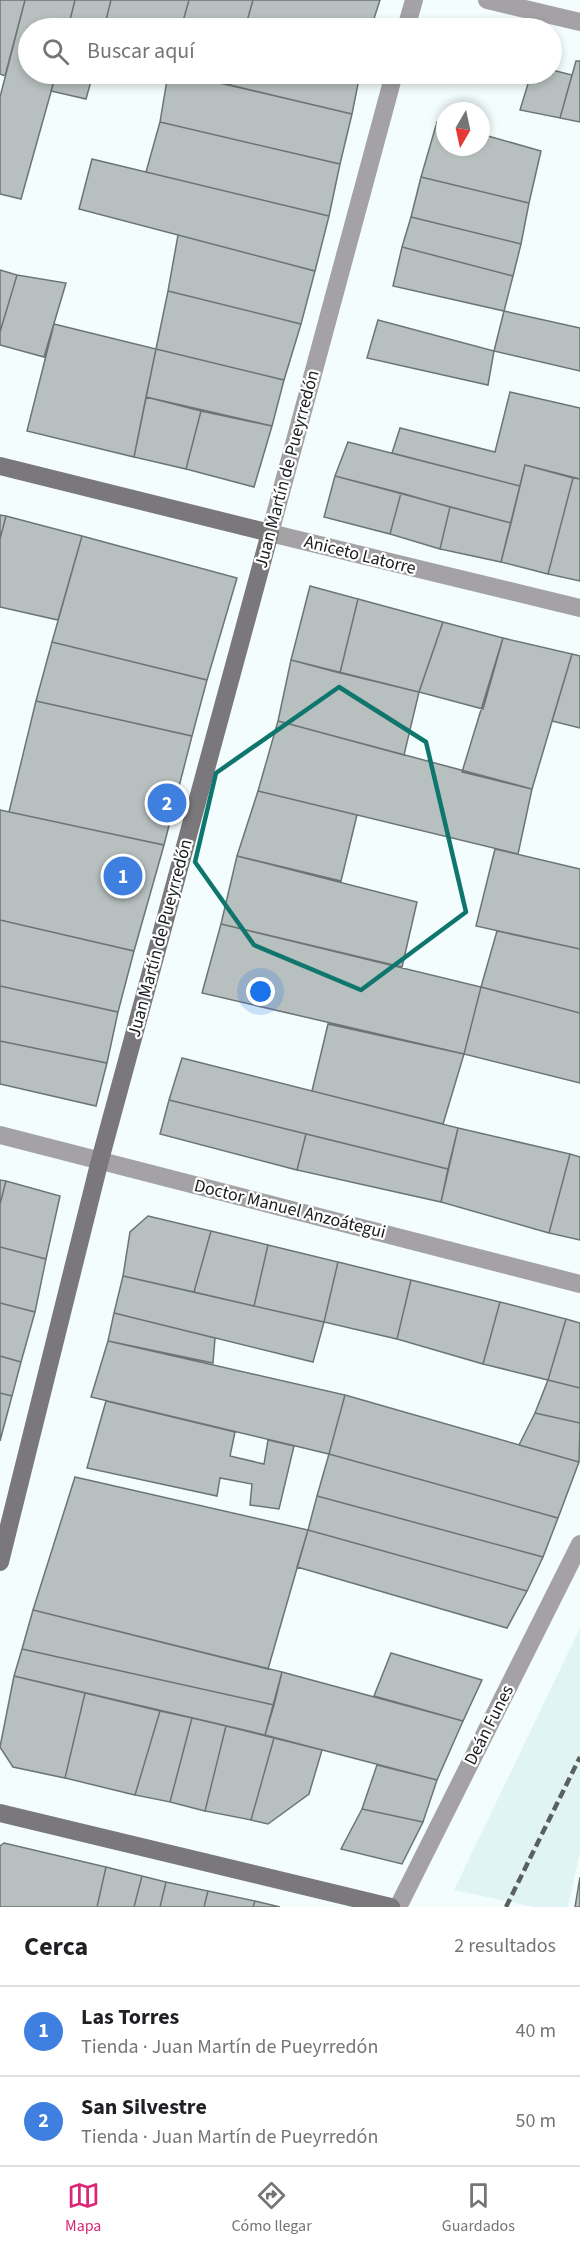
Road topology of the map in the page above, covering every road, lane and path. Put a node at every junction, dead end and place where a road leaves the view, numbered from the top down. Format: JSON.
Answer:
{"nodes":[{"id":1,"x":414,"y":0,"type":"edge"},
{"id":2,"x":487,"y":0,"type":"edge"},
{"id":3,"x":409,"y":18,"type":"edge"},
{"id":4,"x":580,"y":22,"type":"edge"},
{"id":5,"x":391,"y":84,"type":"edge"},
{"id":6,"x":0,"y":466,"type":"edge"},
{"id":7,"x":270,"y":533,"type":"junction"},
{"id":8,"x":580,"y":608,"type":"edge"},
{"id":9,"x":0,"y":1135,"type":"edge"},
{"id":10,"x":100,"y":1160,"type":"junction"},
{"id":11,"x":580,"y":1284,"type":"edge"},
{"id":12,"x":580,"y":1544,"type":"edge"},
{"id":13,"x":0,"y":1562,"type":"edge"},
{"id":14,"x":0,"y":1813,"type":"edge"},
{"id":15,"x":365,"y":1904,"type":"edge"},
{"id":16,"x":391,"y":1907,"type":"edge"},
{"id":17,"x":398,"y":1907,"type":"edge"}],
"edges":[{"from":1,"to":3,"type":"street"},
{"from":2,"to":4,"type":"street"},
{"from":5,"to":7,"type":"street","name":"Juan Martín de Pueyrredón"},
{"from":6,"to":7,"type":"street","name":"Aniceto Latorre"},
{"from":7,"to":8,"type":"street","name":"Aniceto Latorre"},
{"from":7,"to":10,"type":"street","name":"Juan Martín de Pueyrredón"},
{"from":9,"to":10,"type":"street","name":"Doctor Manuel Anzoátegui"},
{"from":10,"to":11,"type":"street","name":"Doctor Manuel Anzoátegui"},
{"from":10,"to":13,"type":"street","name":"Juan Martín de Pueyrredón"},
{"from":12,"to":17,"type":"street","name":"Deán Funes"},
{"from":14,"to":15,"type":"street"},
{"from":15,"to":16,"type":"street"}]}
